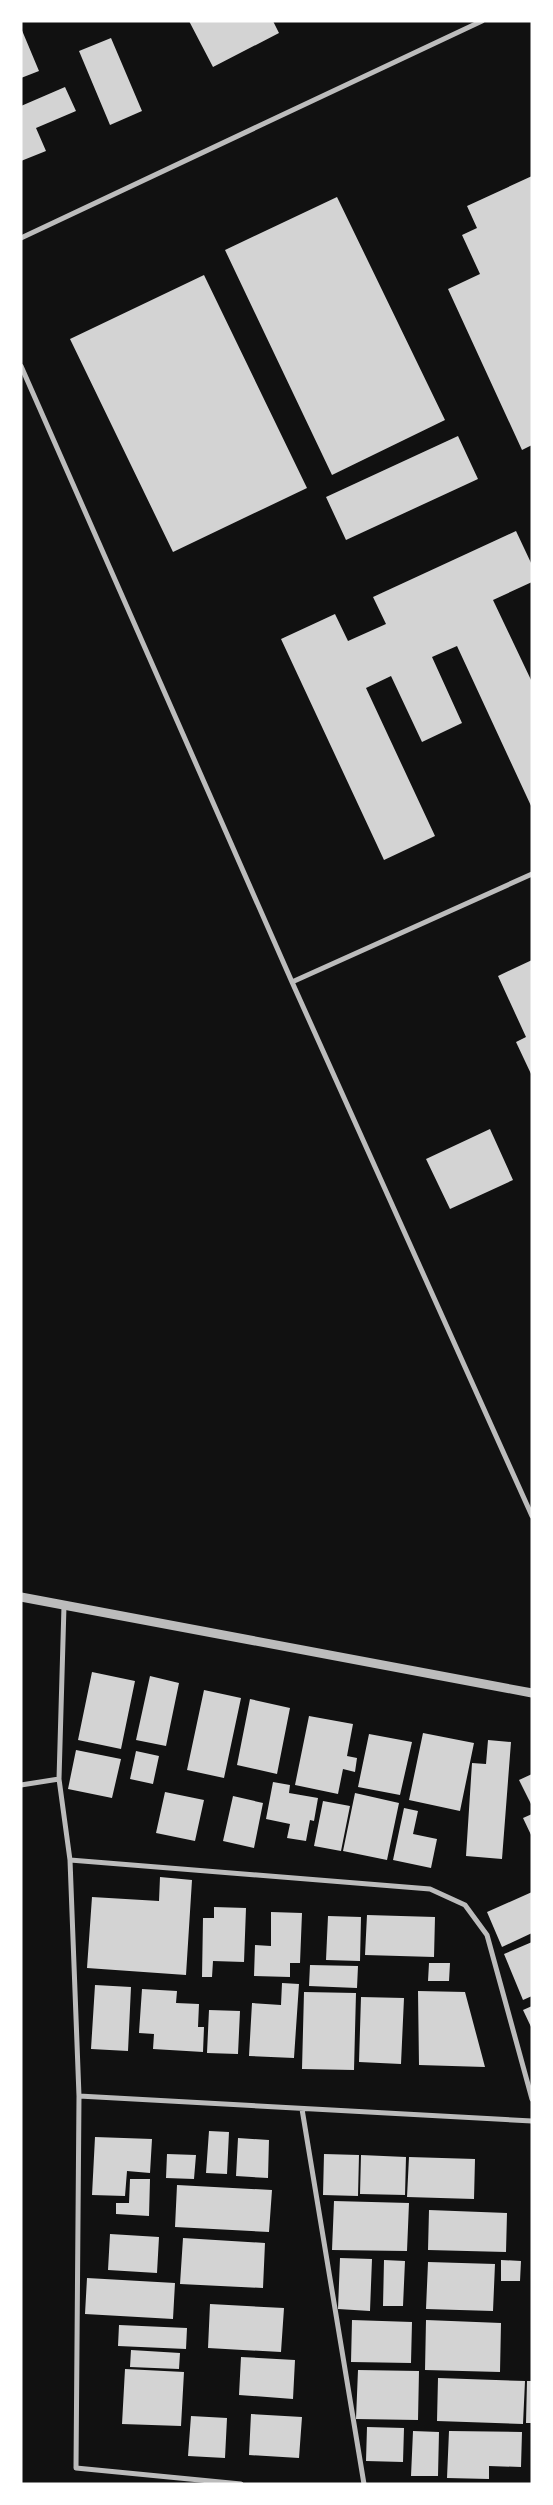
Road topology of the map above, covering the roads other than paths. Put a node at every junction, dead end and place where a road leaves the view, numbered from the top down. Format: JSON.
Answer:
{"nodes":[{"id":1,"x":482,"y":21,"type":"edge"},
{"id":2,"x":21,"y":238,"type":"edge"},
{"id":3,"x":21,"y":366,"type":"edge"},
{"id":4,"x":532,"y":874,"type":"edge"},
{"id":5,"x":292,"y":982,"type":"junction"},
{"id":6,"x":532,"y":1516,"type":"edge"},
{"id":7,"x":21,"y":1597,"type":"edge"},
{"id":8,"x":64,"y":1606,"type":"junction"},
{"id":9,"x":532,"y":1693,"type":"edge"},
{"id":10,"x":59,"y":1779,"type":"junction"},
{"id":11,"x":21,"y":1785,"type":"edge"},
{"id":12,"x":70,"y":1860,"type":"junction"},
{"id":13,"x":79,"y":2096,"type":"junction"},
{"id":14,"x":532,"y":2099,"type":"edge"},
{"id":15,"x":302,"y":2109,"type":"junction"},
{"id":16,"x":532,"y":2121,"type":"edge"},
{"id":17,"x":241,"y":2484,"type":"edge"},
{"id":18,"x":364,"y":2484,"type":"edge"}],
"edges":[{"from":1,"to":2,"type":"street"},
{"from":3,"to":5,"type":"street"},
{"from":4,"to":5,"type":"street"},
{"from":5,"to":6,"type":"street"},
{"from":7,"to":8,"type":"street"},
{"from":8,"to":9,"type":"street"},
{"from":8,"to":10,"type":"street"},
{"from":10,"to":11,"type":"street"},
{"from":10,"to":12,"type":"street"},
{"from":12,"to":13,"type":"street"},
{"from":12,"to":14,"type":"street"},
{"from":13,"to":15,"type":"street"},
{"from":13,"to":17,"type":"street"},
{"from":15,"to":16,"type":"street"},
{"from":15,"to":18,"type":"street"}]}
